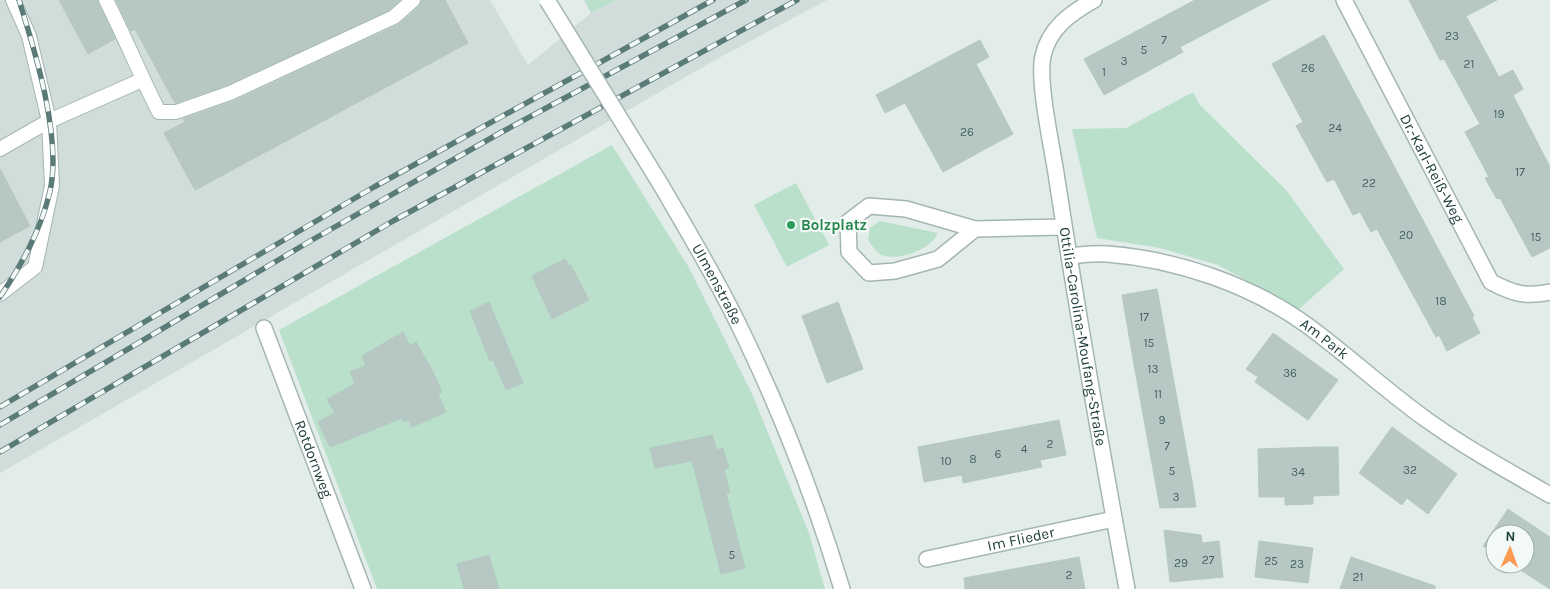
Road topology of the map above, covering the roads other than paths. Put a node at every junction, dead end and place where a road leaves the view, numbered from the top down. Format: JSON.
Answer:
{"nodes":[{"id":1,"x":13,"y":0,"type":"edge"},
{"id":2,"x":106,"y":0,"type":"edge"},
{"id":3,"x":414,"y":0,"type":"edge"},
{"id":4,"x":547,"y":0,"type":"edge"},
{"id":5,"x":1094,"y":0,"type":"edge"},
{"id":6,"x":1344,"y":0,"type":"edge"},
{"id":7,"x":142,"y":80,"type":"junction"},
{"id":8,"x":49,"y":121,"type":"junction"},
{"id":9,"x":0,"y":149,"type":"edge"},
{"id":10,"x":1064,"y":227,"type":"junction"},
{"id":11,"x":975,"y":230,"type":"junction"},
{"id":12,"x":1069,"y":256,"type":"junction"},
{"id":13,"x":1550,"y":292,"type":"edge"},
{"id":14,"x":0,"y":294,"type":"edge"},
{"id":15,"x":264,"y":328,"type":"dead end"},
{"id":16,"x":1550,"y":495,"type":"edge"},
{"id":17,"x":1114,"y":519,"type":"junction"},
{"id":18,"x":927,"y":559,"type":"dead end"},
{"id":19,"x":363,"y":589,"type":"edge"},
{"id":20,"x":842,"y":589,"type":"edge"},
{"id":21,"x":1128,"y":589,"type":"edge"}],
"edges":[{"from":1,"to":8,"type":"lane"},
{"from":2,"to":7,"type":"lane"},
{"from":3,"to":7,"type":"lane"},
{"from":4,"to":20,"type":"street","name":"Ulmenstraße","bridge":true},
{"from":5,"to":10,"type":"street","name":"Ottilia-Carolina-Moufang-Straße"},
{"from":6,"to":13,"type":"street","name":"Dr.-Karl-Reiß-Weg"},
{"from":7,"to":8,"type":"lane"},
{"from":8,"to":9,"type":"lane"},
{"from":8,"to":14,"type":"lane"},
{"from":10,"to":11,"type":"street"},
{"from":10,"to":12,"type":"street","name":"Ottilia-Carolina-Moufang-Straße"},
{"from":11,"to":11,"type":"street"},
{"from":12,"to":16,"type":"street","name":"Am Park"},
{"from":12,"to":17,"type":"street","name":"Ottilia-Carolina-Moufang-Straße"},
{"from":15,"to":19,"type":"street","name":"Rotdornweg"},
{"from":17,"to":18,"type":"street","name":"Im Flieder"},
{"from":17,"to":21,"type":"street","name":"Ottilia-Carolina-Moufang-Straße"}]}
